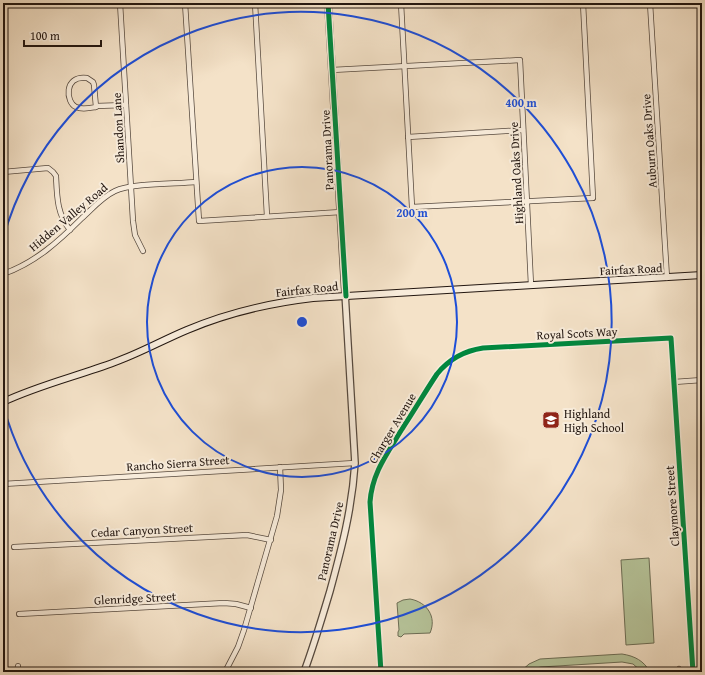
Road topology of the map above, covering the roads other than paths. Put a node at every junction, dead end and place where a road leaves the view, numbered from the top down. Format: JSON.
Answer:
{"nodes":[{"id":1,"x":120,"y":3,"type":"edge"},
{"id":2,"x":186,"y":3,"type":"edge"},
{"id":3,"x":255,"y":3,"type":"edge"},
{"id":4,"x":328,"y":3,"type":"edge"},
{"id":5,"x":401,"y":3,"type":"edge"},
{"id":6,"x":583,"y":3,"type":"edge"},
{"id":7,"x":650,"y":3,"type":"edge"},
{"id":8,"x":404,"y":66,"type":"junction"},
{"id":9,"x":332,"y":70,"type":"junction"},
{"id":10,"x":126,"y":105,"type":"junction"},
{"id":11,"x":96,"y":106,"type":"junction"},
{"id":12,"x":523,"y":130,"type":"junction"},
{"id":13,"x":408,"y":137,"type":"junction"},
{"id":14,"x":3,"y":172,"type":"edge"},
{"id":15,"x":196,"y":182,"type":"junction"},
{"id":16,"x":131,"y":186,"type":"junction"},
{"id":17,"x":527,"y":201,"type":"junction"},
{"id":18,"x":341,"y":212,"type":"junction"},
{"id":19,"x":267,"y":216,"type":"junction"},
{"id":20,"x":70,"y":230,"type":"junction"},
{"id":21,"x":143,"y":251,"type":"dead end"},
{"id":22,"x":3,"y":274,"type":"edge"},
{"id":23,"x":702,"y":275,"type":"edge"},
{"id":24,"x":667,"y":278,"type":"junction"},
{"id":25,"x":532,"y":285,"type":"junction"},
{"id":26,"x":346,"y":296,"type":"junction"},
{"id":27,"x":671,"y":338,"type":"joint"},
{"id":28,"x":485,"y":348,"type":"joint"},
{"id":29,"x":702,"y":380,"type":"edge"},
{"id":30,"x":674,"y":382,"type":"junction"},
{"id":31,"x":3,"y":402,"type":"edge"},
{"id":32,"x":355,"y":463,"type":"junction"},
{"id":33,"x":280,"y":466,"type":"junction"},
{"id":34,"x":3,"y":484,"type":"edge"},
{"id":35,"x":271,"y":540,"type":"junction"},
{"id":36,"x":14,"y":547,"type":"dead end"},
{"id":37,"x":251,"y":608,"type":"junction"},
{"id":38,"x":19,"y":614,"type":"dead end"},
{"id":39,"x":18,"y":666,"type":"dead end"},
{"id":40,"x":17,"y":672,"type":"edge"},
{"id":41,"x":225,"y":672,"type":"edge"},
{"id":42,"x":304,"y":672,"type":"edge"},
{"id":43,"x":381,"y":672,"type":"edge"},
{"id":44,"x":692,"y":672,"type":"edge"}],
"edges":[{"from":1,"to":10,"type":"street","name":"Shandon Lane"},
{"from":2,"to":15,"type":"street"},
{"from":3,"to":19,"type":"street"},
{"from":4,"to":9,"type":"street","name":"Panorama Drive"},
{"from":5,"to":8,"type":"street"},
{"from":6,"to":17,"type":"street"},
{"from":7,"to":24,"type":"street","name":"Auburn Oaks Drive"},
{"from":8,"to":9,"type":"street"},
{"from":8,"to":12,"type":"street","name":"Highland Oaks Drive"},
{"from":8,"to":13,"type":"street"},
{"from":9,"to":18,"type":"street","name":"Panorama Drive"},
{"from":10,"to":11,"type":"street"},
{"from":10,"to":16,"type":"street","name":"Shandon Lane"},
{"from":11,"to":11,"type":"street"},
{"from":12,"to":13,"type":"street"},
{"from":12,"to":17,"type":"street","name":"Highland Oaks Drive"},
{"from":13,"to":17,"type":"street"},
{"from":14,"to":20,"type":"street"},
{"from":15,"to":16,"type":"street","name":"Hidden Valley Road"},
{"from":15,"to":19,"type":"street"},
{"from":16,"to":20,"type":"street","name":"Hidden Valley Road"},
{"from":16,"to":21,"type":"street","name":"Shandon Lane"},
{"from":17,"to":25,"type":"street","name":"Highland Oaks Drive"},
{"from":18,"to":19,"type":"street"},
{"from":18,"to":26,"type":"street","name":"Panorama Drive"},
{"from":20,"to":22,"type":"street","name":"Hidden Valley Road"},
{"from":23,"to":24,"type":"main road","name":"Fairfax Road"},
{"from":24,"to":25,"type":"main road","name":"Fairfax Road"},
{"from":25,"to":26,"type":"main road","name":"Fairfax Road"},
{"from":26,"to":31,"type":"main road","name":"Fairfax Road"},
{"from":26,"to":32,"type":"street","name":"Panorama Drive"},
{"from":27,"to":28,"type":"street","name":"Royal Scots Way"},
{"from":27,"to":30,"type":"street","name":"Claymore Street"},
{"from":28,"to":43,"type":"street","name":"Charger Avenue"},
{"from":29,"to":30,"type":"street"},
{"from":30,"to":44,"type":"street","name":"Claymore Street"},
{"from":32,"to":33,"type":"street","name":"Rancho Sierra Street"},
{"from":32,"to":42,"type":"street","name":"Panorama Drive"},
{"from":33,"to":34,"type":"street","name":"Rancho Sierra Street"},
{"from":33,"to":35,"type":"street"},
{"from":35,"to":36,"type":"street","name":"Cedar Canyon Street"},
{"from":35,"to":37,"type":"street"},
{"from":37,"to":38,"type":"street","name":"Glenridge Street"},
{"from":37,"to":41,"type":"street"},
{"from":39,"to":40,"type":"street"}]}
